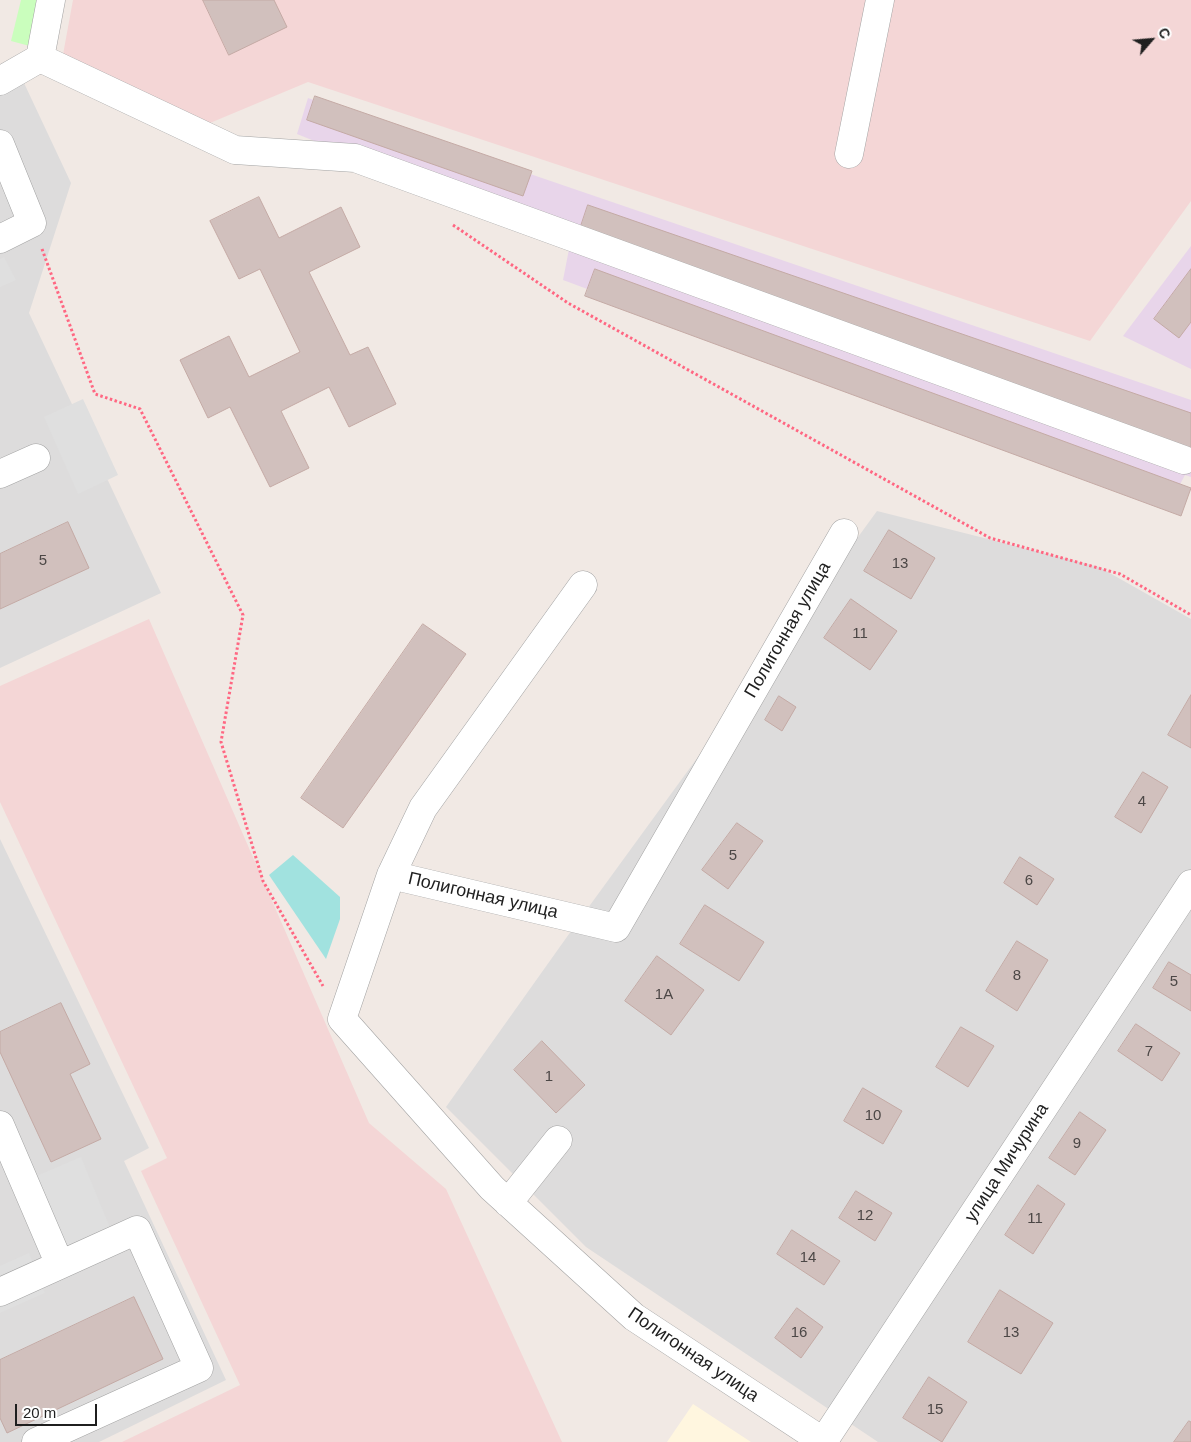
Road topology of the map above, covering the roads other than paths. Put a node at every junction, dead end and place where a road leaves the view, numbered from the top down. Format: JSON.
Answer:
{"nodes":[{"id":1,"x":51,"y":0,"type":"edge"},
{"id":2,"x":880,"y":0,"type":"edge"},
{"id":3,"x":40,"y":58,"type":"junction"},
{"id":4,"x":0,"y":80,"type":"edge"},
{"id":5,"x":0,"y":144,"type":"edge"},
{"id":6,"x":849,"y":154,"type":"dead end"},
{"id":7,"x":0,"y":239,"type":"edge"},
{"id":8,"x":36,"y":458,"type":"dead end"},
{"id":9,"x":1184,"y":460,"type":"dead end"},
{"id":10,"x":0,"y":474,"type":"edge"},
{"id":11,"x":844,"y":532,"type":"dead end"},
{"id":12,"x":583,"y":585,"type":"dead end"},
{"id":13,"x":391,"y":875,"type":"junction"},
{"id":14,"x":1191,"y":884,"type":"edge"},
{"id":15,"x":0,"y":1125,"type":"edge"},
{"id":16,"x":558,"y":1140,"type":"dead end"},
{"id":17,"x":508,"y":1203,"type":"junction"},
{"id":18,"x":60,"y":1266,"type":"junction"},
{"id":19,"x":0,"y":1292,"type":"edge"},
{"id":20,"x":36,"y":1442,"type":"edge"},
{"id":21,"x":823,"y":1442,"type":"edge"}],
"edges":[{"from":1,"to":3,"type":"street"},
{"from":2,"to":6,"type":"street"},
{"from":3,"to":4,"type":"street"},
{"from":3,"to":9,"type":"street"},
{"from":5,"to":7,"type":"street"},
{"from":8,"to":10,"type":"street"},
{"from":11,"to":13,"type":"street","name":"Полигонная улица"},
{"from":12,"to":13,"type":"street"},
{"from":13,"to":17,"type":"street","name":"Полигонная улица"},
{"from":14,"to":21,"type":"street","name":"улица Мичурина"},
{"from":15,"to":18,"type":"street"},
{"from":16,"to":17,"type":"street"},
{"from":17,"to":21,"type":"street","name":"Полигонная улица"},
{"from":18,"to":19,"type":"street"},
{"from":18,"to":20,"type":"street"}]}
